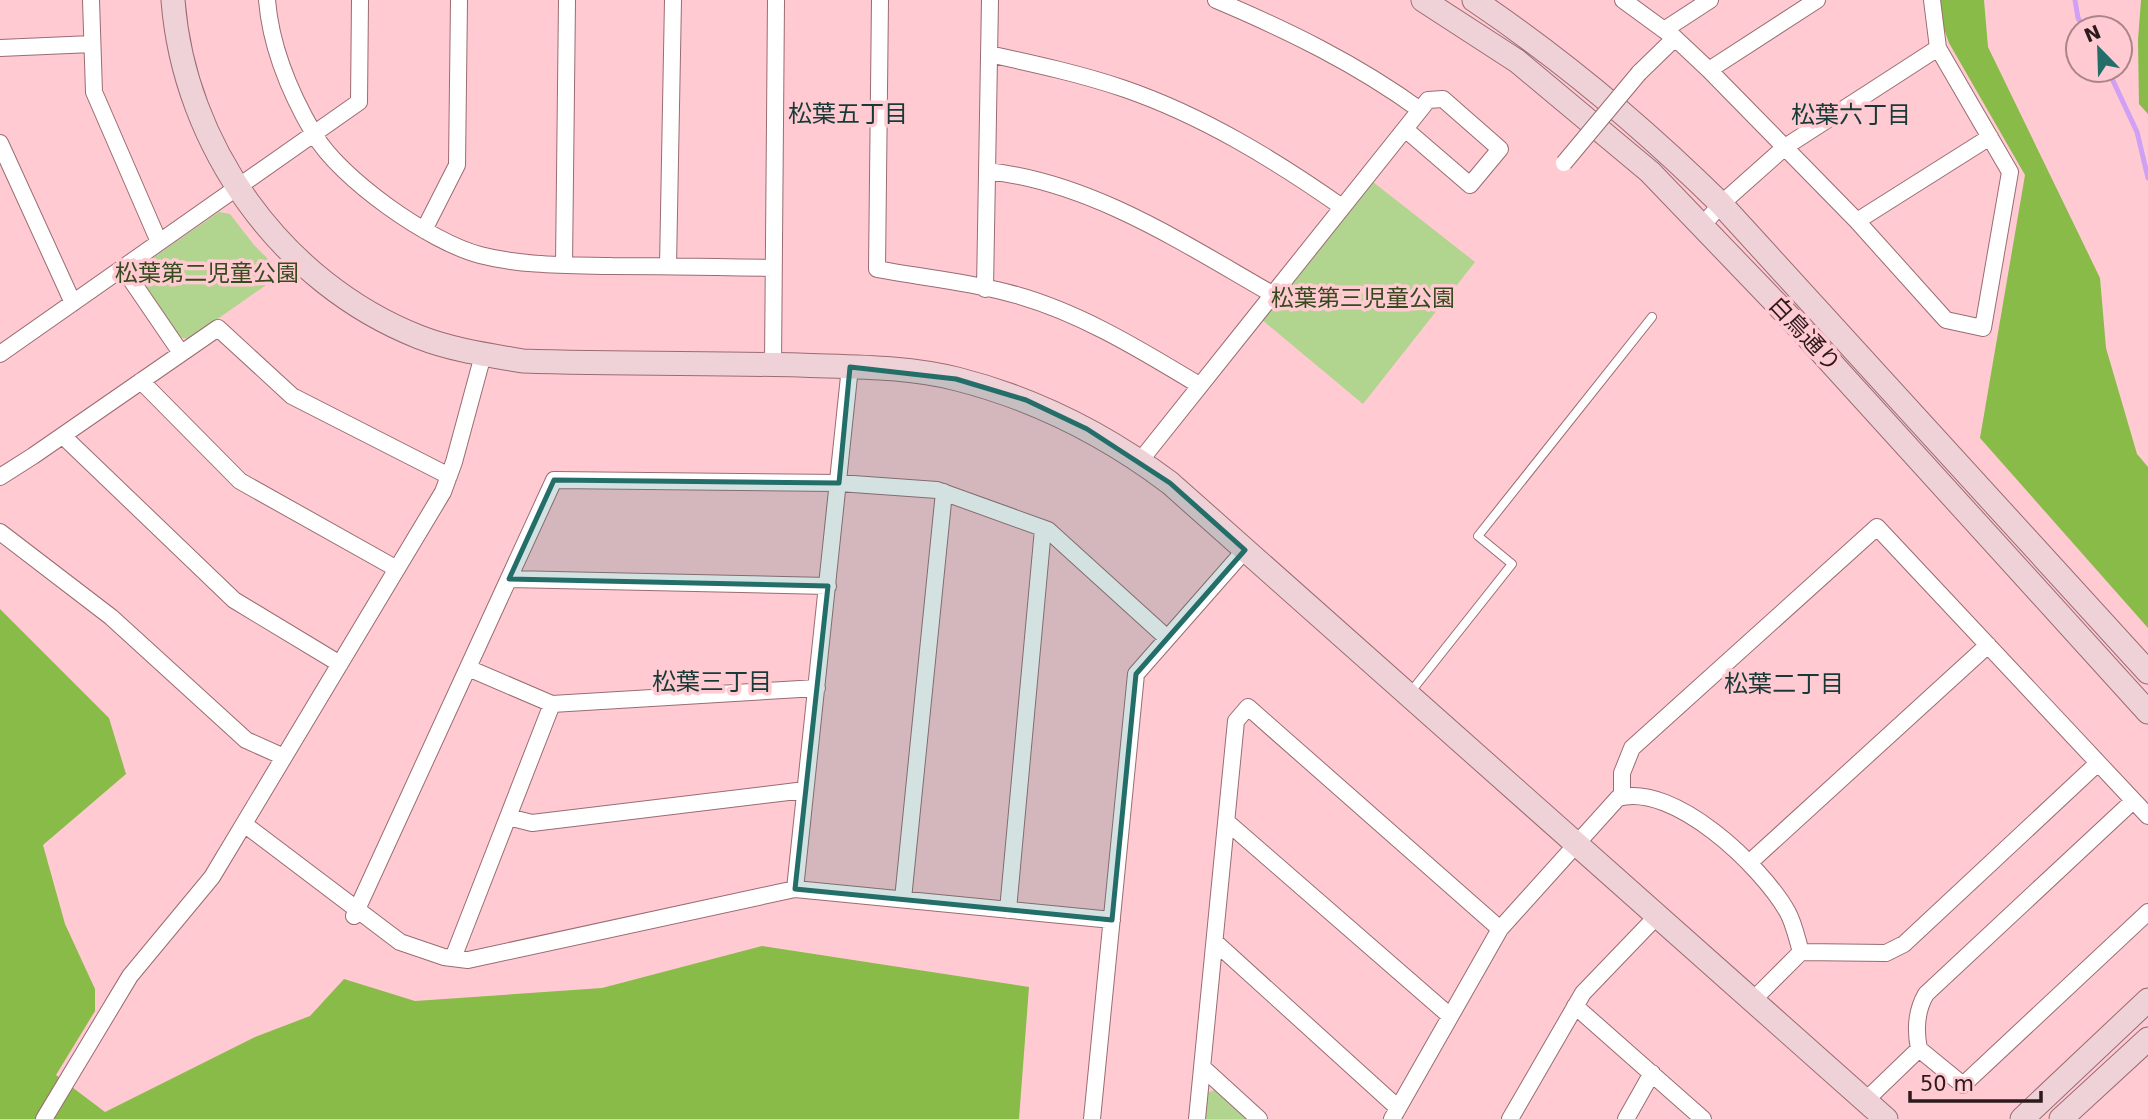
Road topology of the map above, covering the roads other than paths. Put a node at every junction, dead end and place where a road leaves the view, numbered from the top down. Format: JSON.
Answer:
{"nodes":[{"id":1,"x":91,"y":0,"type":"edge"},
{"id":2,"x":173,"y":0,"type":"edge"},
{"id":3,"x":267,"y":0,"type":"edge"},
{"id":4,"x":360,"y":0,"type":"edge"},
{"id":5,"x":459,"y":0,"type":"edge"},
{"id":6,"x":567,"y":0,"type":"edge"},
{"id":7,"x":673,"y":0,"type":"edge"},
{"id":8,"x":776,"y":0,"type":"edge"},
{"id":9,"x":880,"y":0,"type":"edge"},
{"id":10,"x":990,"y":0,"type":"edge"},
{"id":11,"x":1216,"y":0,"type":"edge"},
{"id":12,"x":1423,"y":0,"type":"edge"},
{"id":13,"x":1474,"y":0,"type":"edge"},
{"id":14,"x":1623,"y":0,"type":"edge"},
{"id":15,"x":1710,"y":0,"type":"edge"},
{"id":16,"x":1817,"y":0,"type":"edge"},
{"id":17,"x":1932,"y":0,"type":"edge"},
{"id":18,"x":1669,"y":34,"type":"junction"},
{"id":19,"x":92,"y":44,"type":"junction"},
{"id":20,"x":0,"y":48,"type":"edge"},
{"id":21,"x":1938,"y":48,"type":"junction"},
{"id":22,"x":989,"y":54,"type":"junction"},
{"id":23,"x":1709,"y":70,"type":"junction"},
{"id":24,"x":1420,"y":110,"type":"junction"},
{"id":25,"x":1405,"y":129,"type":"junction"},
{"id":26,"x":314,"y":135,"type":"junction"},
{"id":27,"x":1990,"y":137,"type":"junction"},
{"id":28,"x":0,"y":143,"type":"edge"},
{"id":29,"x":1785,"y":147,"type":"junction"},
{"id":30,"x":1564,"y":163,"type":"dead end"},
{"id":31,"x":987,"y":172,"type":"junction"},
{"id":32,"x":238,"y":188,"type":"junction"},
{"id":33,"x":1721,"y":204,"type":"junction"},
{"id":34,"x":1342,"y":207,"type":"junction"},
{"id":35,"x":1857,"y":221,"type":"junction"},
{"id":36,"x":1703,"y":225,"type":"junction"},
{"id":37,"x":424,"y":230,"type":"junction"},
{"id":38,"x":159,"y":242,"type":"junction"},
{"id":39,"x":564,"y":265,"type":"junction"},
{"id":40,"x":668,"y":267,"type":"junction"},
{"id":41,"x":123,"y":268,"type":"junction"},
{"id":42,"x":772,"y":268,"type":"junction"},
{"id":43,"x":985,"y":289,"type":"junction"},
{"id":44,"x":1272,"y":294,"type":"junction"},
{"id":45,"x":73,"y":303,"type":"junction"},
{"id":46,"x":1652,"y":317,"type":"dead end"},
{"id":47,"x":181,"y":353,"type":"junction"},
{"id":48,"x":0,"y":354,"type":"edge"},
{"id":49,"x":483,"y":355,"type":"junction"},
{"id":50,"x":773,"y":365,"type":"junction"},
{"id":51,"x":850,"y":367,"type":"junction"},
{"id":52,"x":141,"y":381,"type":"junction"},
{"id":53,"x":1199,"y":385,"type":"junction"},
{"id":54,"x":63,"y":436,"type":"junction"},
{"id":55,"x":1140,"y":461,"type":"junction"},
{"id":56,"x":449,"y":476,"type":"junction"},
{"id":57,"x":0,"y":477,"type":"edge"},
{"id":58,"x":839,"y":483,"type":"junction"},
{"id":59,"x":944,"y":492,"type":"junction"},
{"id":60,"x":1043,"y":529,"type":"junction"},
{"id":61,"x":0,"y":532,"type":"edge"},
{"id":62,"x":1245,"y":550,"type":"junction"},
{"id":63,"x":397,"y":569,"type":"junction"},
{"id":64,"x":509,"y":579,"type":"junction"},
{"id":65,"x":828,"y":586,"type":"junction"},
{"id":66,"x":1167,"y":638,"type":"junction"},
{"id":67,"x":1988,"y":645,"type":"junction"},
{"id":68,"x":340,"y":664,"type":"junction"},
{"id":69,"x":468,"y":668,"type":"junction"},
{"id":70,"x":2148,"y":672,"type":"edge"},
{"id":71,"x":817,"y":688,"type":"junction"},
{"id":72,"x":1409,"y":695,"type":"junction"},
{"id":73,"x":552,"y":704,"type":"junction"},
{"id":74,"x":2148,"y":712,"type":"edge"},
{"id":75,"x":284,"y":757,"type":"junction"},
{"id":76,"x":2098,"y":763,"type":"junction"},
{"id":77,"x":806,"y":790,"type":"junction"},
{"id":78,"x":1622,"y":796,"type":"junction"},
{"id":79,"x":2133,"y":801,"type":"junction"},
{"id":80,"x":2148,"y":816,"type":"edge"},
{"id":81,"x":508,"y":817,"type":"junction"},
{"id":82,"x":1227,"y":821,"type":"junction"},
{"id":83,"x":244,"y":824,"type":"junction"},
{"id":84,"x":1576,"y":843,"type":"junction"},
{"id":85,"x":1749,"y":863,"type":"junction"},
{"id":86,"x":795,"y":889,"type":"junction"},
{"id":87,"x":903,"y":899,"type":"junction"},
{"id":88,"x":1007,"y":910,"type":"junction"},
{"id":89,"x":2148,"y":912,"type":"edge"},
{"id":90,"x":356,"y":913,"type":"junction"},
{"id":91,"x":1658,"y":915,"type":"junction"},
{"id":92,"x":1112,"y":920,"type":"junction"},
{"id":93,"x":1500,"y":929,"type":"junction"},
{"id":94,"x":1215,"y":942,"type":"junction"},
{"id":95,"x":1801,"y":952,"type":"junction"},
{"id":96,"x":453,"y":958,"type":"junction"},
{"id":97,"x":2148,"y":1000,"type":"edge"},
{"id":98,"x":1752,"y":1002,"type":"junction"},
{"id":99,"x":1575,"y":1006,"type":"junction"},
{"id":100,"x":1450,"y":1016,"type":"junction"},
{"id":101,"x":2148,"y":1039,"type":"edge"},
{"id":102,"x":1919,"y":1049,"type":"junction"},
{"id":103,"x":1202,"y":1068,"type":"junction"},
{"id":104,"x":1652,"y":1073,"type":"junction"},
{"id":105,"x":1865,"y":1101,"type":"junction"},
{"id":106,"x":1395,"y":1113,"type":"edge"},
{"id":107,"x":44,"y":1119,"type":"edge"},
{"id":108,"x":1092,"y":1119,"type":"edge"},
{"id":109,"x":1197,"y":1119,"type":"edge"},
{"id":110,"x":1259,"y":1119,"type":"edge"},
{"id":111,"x":1510,"y":1119,"type":"edge"},
{"id":112,"x":1626,"y":1119,"type":"edge"},
{"id":113,"x":1703,"y":1119,"type":"edge"},
{"id":114,"x":1886,"y":1119,"type":"edge"},
{"id":115,"x":2022,"y":1119,"type":"edge"},
{"id":116,"x":2061,"y":1119,"type":"edge"}],
"edges":[{"from":1,"to":19,"type":"street"},
{"from":2,"to":32,"type":"street"},
{"from":3,"to":26,"type":"street"},
{"from":4,"to":26,"type":"street"},
{"from":5,"to":37,"type":"street"},
{"from":6,"to":39,"type":"street"},
{"from":7,"to":40,"type":"street"},
{"from":8,"to":42,"type":"street"},
{"from":9,"to":43,"type":"street"},
{"from":10,"to":22,"type":"street"},
{"from":11,"to":24,"type":"street"},
{"from":12,"to":36,"type":"street","name":"白鳥通り"},
{"from":13,"to":33,"type":"street","name":"白鳥通り"},
{"from":14,"to":18,"type":"street"},
{"from":15,"to":18,"type":"street"},
{"from":16,"to":23,"type":"street"},
{"from":17,"to":21,"type":"street"},
{"from":18,"to":23,"type":"street"},
{"from":18,"to":30,"type":"street","bridge":true},
{"from":19,"to":20,"type":"street"},
{"from":19,"to":38,"type":"street"},
{"from":21,"to":27,"type":"street"},
{"from":21,"to":29,"type":"street"},
{"from":22,"to":31,"type":"street"},
{"from":22,"to":34,"type":"street"},
{"from":23,"to":29,"type":"street"},
{"from":24,"to":25,"type":"street"},
{"from":24,"to":25,"type":"street"},
{"from":25,"to":34,"type":"street"},
{"from":26,"to":32,"type":"street"},
{"from":26,"to":37,"type":"street"},
{"from":27,"to":35,"type":"street"},
{"from":27,"to":35,"type":"street"},
{"from":28,"to":45,"type":"street"},
{"from":29,"to":33,"type":"street"},
{"from":29,"to":35,"type":"street"},
{"from":31,"to":43,"type":"street"},
{"from":31,"to":44,"type":"street"},
{"from":32,"to":38,"type":"street"},
{"from":32,"to":49,"type":"street"},
{"from":33,"to":36,"type":"street"},
{"from":33,"to":70,"type":"street","name":"白鳥通り"},
{"from":34,"to":44,"type":"street"},
{"from":36,"to":74,"type":"street","name":"白鳥通り"},
{"from":37,"to":39,"type":"street"},
{"from":38,"to":41,"type":"street"},
{"from":39,"to":40,"type":"street"},
{"from":40,"to":42,"type":"street"},
{"from":41,"to":45,"type":"street"},
{"from":41,"to":47,"type":"street"},
{"from":42,"to":50,"type":"street"},
{"from":43,"to":53,"type":"street"},
{"from":44,"to":53,"type":"street"},
{"from":45,"to":48,"type":"street"},
{"from":46,"to":72,"type":"lane"},
{"from":47,"to":52,"type":"street"},
{"from":47,"to":56,"type":"street"},
{"from":49,"to":50,"type":"street"},
{"from":49,"to":56,"type":"street"},
{"from":50,"to":51,"type":"street"},
{"from":51,"to":55,"type":"street"},
{"from":51,"to":58,"type":"street"},
{"from":52,"to":54,"type":"street"},
{"from":52,"to":63,"type":"street"},
{"from":53,"to":55,"type":"street"},
{"from":54,"to":57,"type":"street"},
{"from":54,"to":68,"type":"street"},
{"from":55,"to":62,"type":"street"},
{"from":56,"to":63,"type":"street"},
{"from":58,"to":59,"type":"street"},
{"from":58,"to":64,"type":"street"},
{"from":58,"to":65,"type":"street"},
{"from":59,"to":60,"type":"street"},
{"from":59,"to":87,"type":"street"},
{"from":60,"to":66,"type":"street"},
{"from":60,"to":88,"type":"street"},
{"from":61,"to":75,"type":"street"},
{"from":62,"to":66,"type":"street"},
{"from":62,"to":72,"type":"street"},
{"from":63,"to":68,"type":"street"},
{"from":64,"to":65,"type":"street"},
{"from":64,"to":69,"type":"street"},
{"from":65,"to":71,"type":"street"},
{"from":66,"to":92,"type":"street"},
{"from":67,"to":76,"type":"street"},
{"from":67,"to":78,"type":"street"},
{"from":67,"to":85,"type":"street"},
{"from":68,"to":75,"type":"street"},
{"from":69,"to":73,"type":"street"},
{"from":69,"to":90,"type":"street"},
{"from":71,"to":73,"type":"street"},
{"from":71,"to":77,"type":"street"},
{"from":72,"to":84,"type":"street"},
{"from":73,"to":81,"type":"street"},
{"from":75,"to":83,"type":"street"},
{"from":76,"to":79,"type":"street"},
{"from":76,"to":95,"type":"street"},
{"from":77,"to":81,"type":"street"},
{"from":77,"to":86,"type":"street"},
{"from":78,"to":84,"type":"street"},
{"from":78,"to":85,"type":"street"},
{"from":79,"to":80,"type":"street"},
{"from":79,"to":102,"type":"street"},
{"from":81,"to":96,"type":"street"},
{"from":82,"to":93,"type":"street"},
{"from":82,"to":94,"type":"street"},
{"from":82,"to":100,"type":"street"},
{"from":83,"to":90,"type":"street"},
{"from":83,"to":107,"type":"street"},
{"from":84,"to":91,"type":"street"},
{"from":84,"to":93,"type":"street"},
{"from":85,"to":95,"type":"street"},
{"from":86,"to":87,"type":"street"},
{"from":86,"to":96,"type":"street"},
{"from":87,"to":88,"type":"street"},
{"from":88,"to":92,"type":"street"},
{"from":89,"to":102,"type":"street"},
{"from":90,"to":96,"type":"street"},
{"from":91,"to":98,"type":"street"},
{"from":91,"to":99,"type":"street"},
{"from":92,"to":108,"type":"street"},
{"from":93,"to":100,"type":"street"},
{"from":94,"to":103,"type":"street"},
{"from":94,"to":106,"type":"street"},
{"from":95,"to":98,"type":"street"},
{"from":97,"to":115,"type":"street"},
{"from":98,"to":105,"type":"street"},
{"from":99,"to":104,"type":"street"},
{"from":99,"to":111,"type":"street"},
{"from":100,"to":106,"type":"street"},
{"from":101,"to":116,"type":"street"},
{"from":102,"to":105,"type":"street"},
{"from":103,"to":109,"type":"street"},
{"from":103,"to":110,"type":"street"},
{"from":104,"to":112,"type":"street"},
{"from":104,"to":113,"type":"street"},
{"from":105,"to":114,"type":"street"}]}
